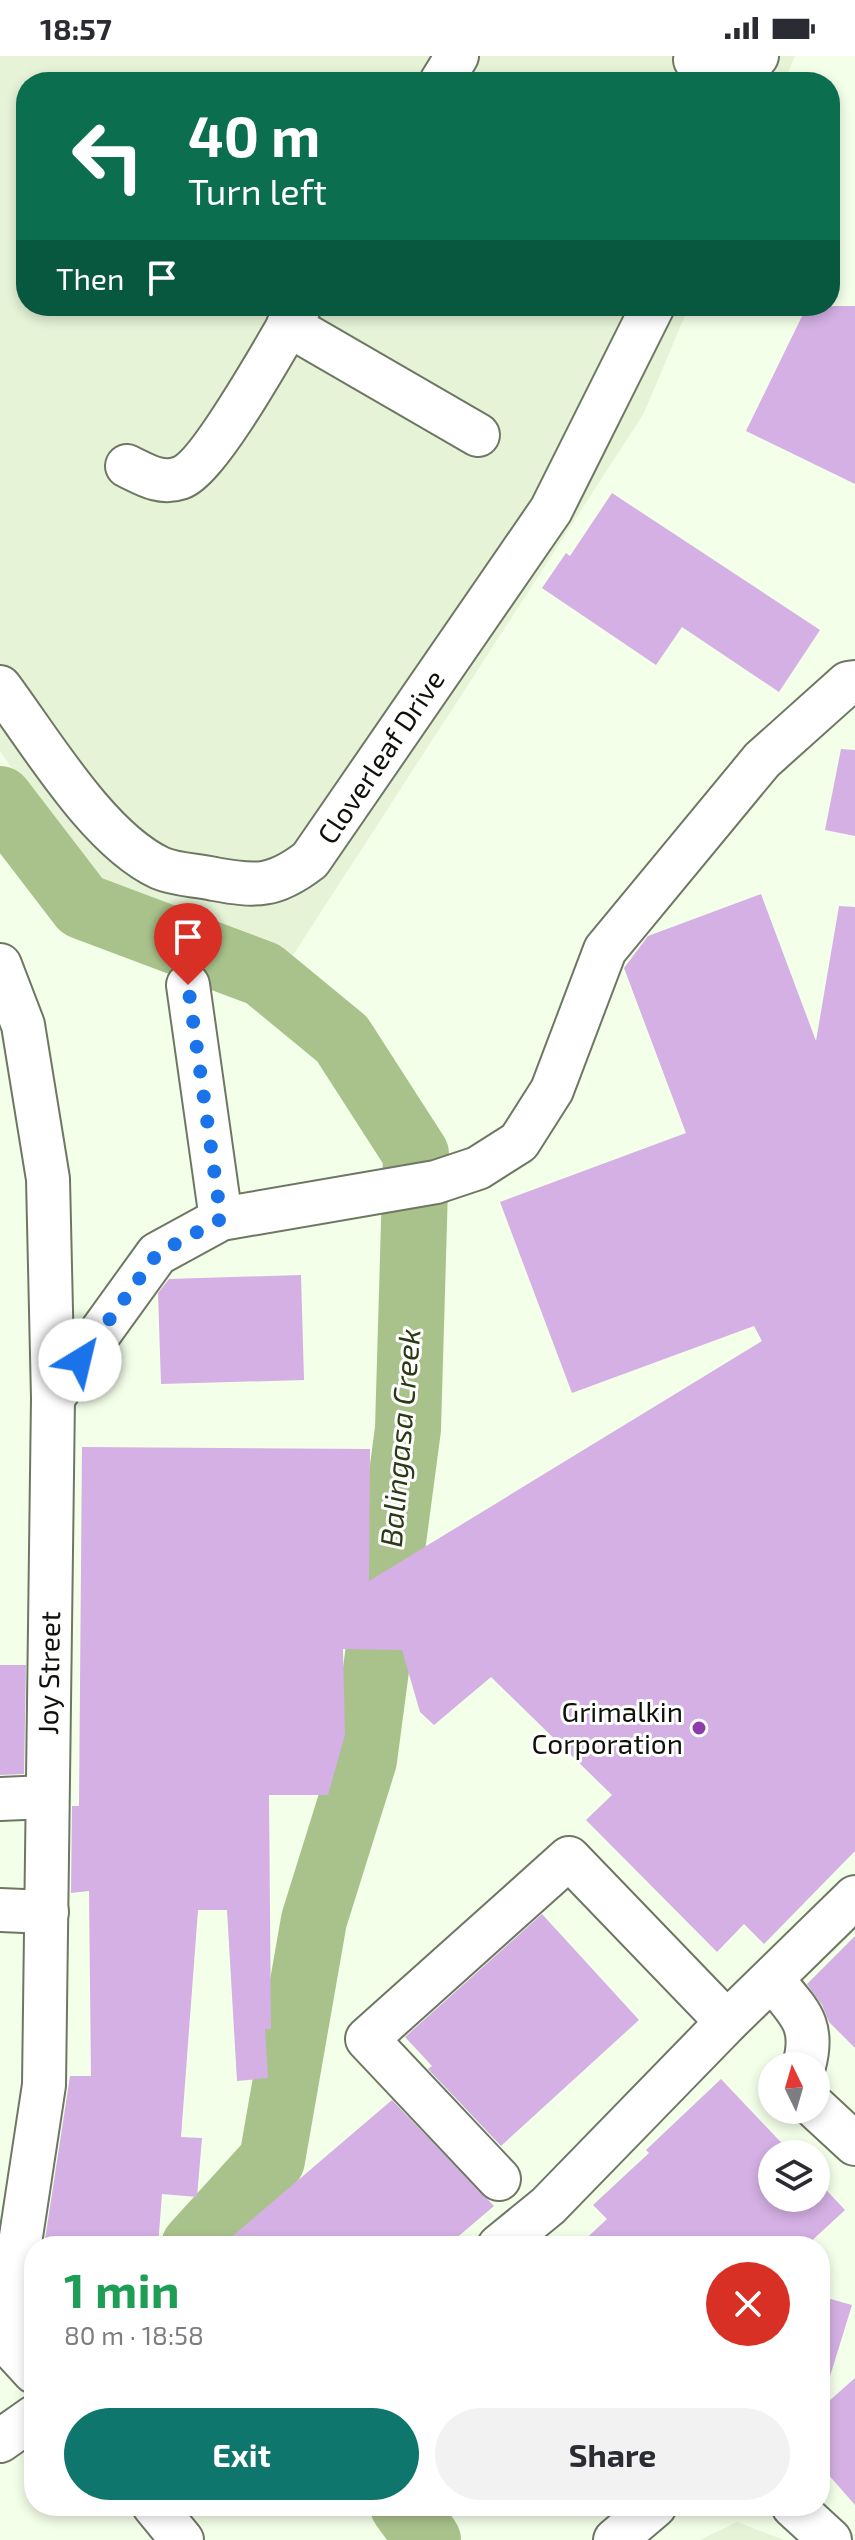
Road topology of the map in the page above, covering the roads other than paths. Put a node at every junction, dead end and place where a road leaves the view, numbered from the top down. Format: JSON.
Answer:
{"nodes":[{"id":1,"x":757,"y":56,"type":"edge"},
{"id":2,"x":740,"y":72,"type":"edge"},
{"id":3,"x":293,"y":316,"type":"edge"},
{"id":4,"x":296,"y":316,"type":"edge"},
{"id":5,"x":648,"y":316,"type":"edge"},
{"id":6,"x":478,"y":435,"type":"dead end"},
{"id":7,"x":127,"y":466,"type":"dead end"},
{"id":8,"x":855,"y":682,"type":"edge"},
{"id":9,"x":0,"y":687,"type":"edge"},
{"id":10,"x":0,"y":965,"type":"edge"},
{"id":11,"x":188,"y":985,"type":"dead end"},
{"id":12,"x":221,"y":1219,"type":"junction"},
{"id":13,"x":53,"y":1398,"type":"junction"},
{"id":14,"x":47,"y":1797,"type":"junction"},
{"id":15,"x":0,"y":1799,"type":"edge"},
{"id":16,"x":855,"y":1897,"type":"edge"},
{"id":17,"x":0,"y":1910,"type":"edge"},
{"id":18,"x":47,"y":1912,"type":"junction"},
{"id":19,"x":772,"y":1979,"type":"junction"},
{"id":20,"x":727,"y":2022,"type":"junction"},
{"id":21,"x":807,"y":2052,"type":"edge"},
{"id":22,"x":830,"y":2121,"type":"edge"},
{"id":23,"x":855,"y":2144,"type":"edge"},
{"id":24,"x":499,"y":2179,"type":"dead end"},
{"id":25,"x":14,"y":2190,"type":"edge"},
{"id":26,"x":511,"y":2236,"type":"edge"},
{"id":27,"x":1,"y":2336,"type":"edge"},
{"id":28,"x":24,"y":2361,"type":"edge"},
{"id":29,"x":24,"y":2424,"type":"edge"},
{"id":30,"x":0,"y":2441,"type":"edge"},
{"id":31,"x":643,"y":2516,"type":"edge"},
{"id":32,"x":804,"y":2516,"type":"edge"},
{"id":33,"x":615,"y":2540,"type":"edge"},
{"id":34,"x":830,"y":2540,"type":"edge"}],
"edges":[{"from":1,"to":2,"type":"street"},
{"from":3,"to":7,"type":"street"},
{"from":4,"to":6,"type":"street"},
{"from":5,"to":9,"type":"street","name":"Cloverleaf Drive"},
{"from":8,"to":12,"type":"street"},
{"from":10,"to":13,"type":"street","name":"Joy Street"},
{"from":11,"to":12,"type":"street"},
{"from":12,"to":13,"type":"street"},
{"from":13,"to":14,"type":"street","name":"Joy Street"},
{"from":14,"to":15,"type":"street"},
{"from":14,"to":18,"type":"street","name":"Joy Street"},
{"from":16,"to":19,"type":"street"},
{"from":17,"to":18,"type":"street"},
{"from":18,"to":25,"type":"street","name":"Joy Street"},
{"from":19,"to":20,"type":"street"},
{"from":19,"to":21,"type":"street"},
{"from":20,"to":24,"type":"street"},
{"from":20,"to":26,"type":"street"},
{"from":22,"to":23,"type":"street"},
{"from":25,"to":27,"type":"street","name":"Joy Street"},
{"from":27,"to":28,"type":"street","name":"Joy Street"},
{"from":29,"to":30,"type":"street"},
{"from":31,"to":33,"type":"street"},
{"from":32,"to":34,"type":"street"}]}
